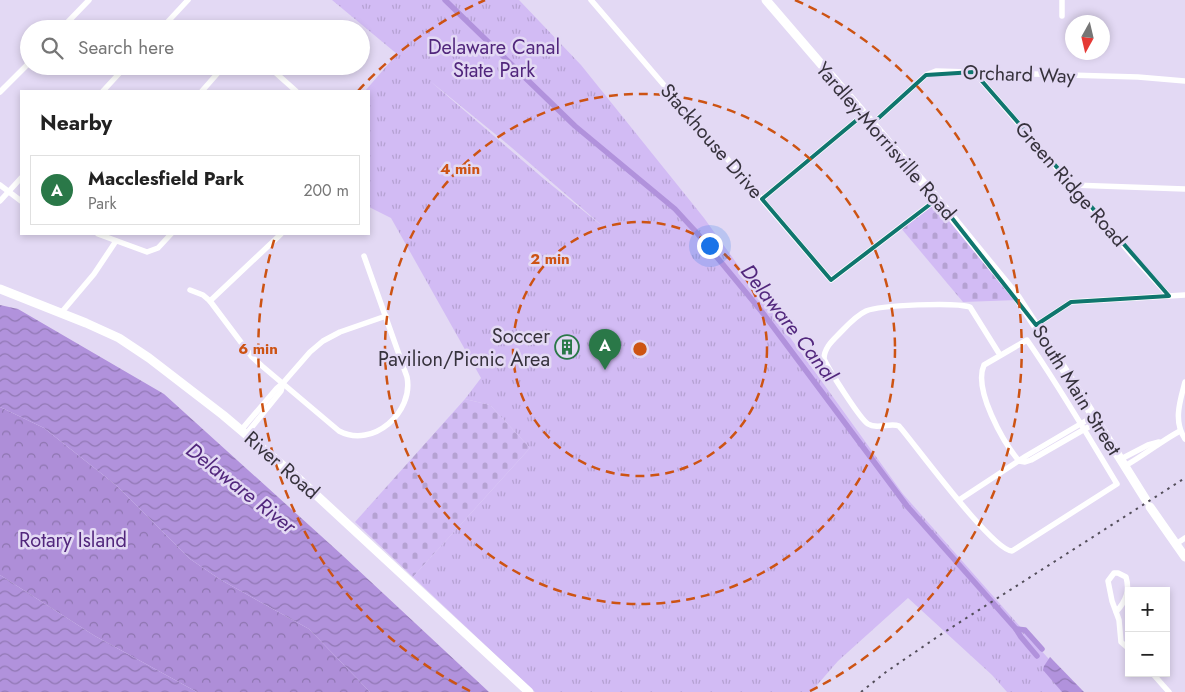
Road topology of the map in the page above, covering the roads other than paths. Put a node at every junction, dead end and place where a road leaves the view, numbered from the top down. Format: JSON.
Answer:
{"nodes":[{"id":1,"x":89,"y":0,"type":"edge"},
{"id":2,"x":188,"y":0,"type":"edge"},
{"id":3,"x":591,"y":0,"type":"edge"},
{"id":4,"x":766,"y":0,"type":"edge"},
{"id":5,"x":1062,"y":0,"type":"edge"},
{"id":6,"x":1062,"y":16,"type":"dead end"},
{"id":7,"x":70,"y":20,"type":"edge"},
{"id":8,"x":169,"y":20,"type":"edge"},
{"id":9,"x":20,"y":72,"type":"edge"},
{"id":10,"x":974,"y":72,"type":"junction"},
{"id":11,"x":118,"y":75,"type":"edge"},
{"id":12,"x":216,"y":75,"type":"edge"},
{"id":13,"x":278,"y":75,"type":"edge"},
{"id":14,"x":1185,"y":81,"type":"edge"},
{"id":15,"x":104,"y":90,"type":"edge"},
{"id":16,"x":203,"y":90,"type":"edge"},
{"id":17,"x":295,"y":90,"type":"edge"},
{"id":18,"x":0,"y":92,"type":"edge"},
{"id":19,"x":864,"y":114,"type":"junction"},
{"id":20,"x":872,"y":124,"type":"junction"},
{"id":21,"x":20,"y":179,"type":"edge"},
{"id":22,"x":0,"y":185,"type":"edge"},
{"id":23,"x":1072,"y":185,"type":"junction"},
{"id":24,"x":1185,"y":189,"type":"edge"},
{"id":25,"x":8,"y":192,"type":"junction"},
{"id":26,"x":762,"y":199,"type":"junction"},
{"id":27,"x":937,"y":199,"type":"junction"},
{"id":28,"x":20,"y":200,"type":"edge"},
{"id":29,"x":0,"y":201,"type":"edge"},
{"id":30,"x":101,"y":235,"type":"edge"},
{"id":31,"x":170,"y":235,"type":"edge"},
{"id":32,"x":280,"y":235,"type":"edge"},
{"id":33,"x":116,"y":241,"type":"junction"},
{"id":34,"x":364,"y":256,"type":"dead end"},
{"id":35,"x":1005,"y":282,"type":"joint"},
{"id":36,"x":0,"y":289,"type":"edge"},
{"id":37,"x":190,"y":290,"type":"dead end"},
{"id":38,"x":1185,"y":295,"type":"edge"},
{"id":39,"x":1169,"y":296,"type":"junction"},
{"id":40,"x":210,"y":301,"type":"junction"},
{"id":41,"x":61,"y":313,"type":"junction"},
{"id":42,"x":386,"y":316,"type":"junction"},
{"id":43,"x":1036,"y":325,"type":"junction"},
{"id":44,"x":1000,"y":355,"type":"junction"},
{"id":45,"x":1185,"y":382,"type":"edge"},
{"id":46,"x":283,"y":383,"type":"junction"},
{"id":47,"x":1095,"y":419,"type":"junction"},
{"id":48,"x":1081,"y":427,"type":"junction"},
{"id":49,"x":244,"y":431,"type":"junction"},
{"id":50,"x":1180,"y":431,"type":"junction"},
{"id":51,"x":1185,"y":439,"type":"edge"},
{"id":52,"x":1019,"y":461,"type":"junction"},
{"id":53,"x":1123,"y":463,"type":"junction"},
{"id":54,"x":959,"y":500,"type":"junction"},
{"id":55,"x":1185,"y":538,"type":"edge"},
{"id":56,"x":1176,"y":544,"type":"junction"},
{"id":57,"x":1185,"y":558,"type":"edge"},
{"id":58,"x":1116,"y":612,"type":"junction"},
{"id":59,"x":1125,"y":646,"type":"edge"},
{"id":60,"x":1156,"y":677,"type":"edge"},
{"id":61,"x":529,"y":692,"type":"edge"},
{"id":62,"x":1169,"y":692,"type":"edge"}],
"edges":[{"from":1,"to":7,"type":"street"},
{"from":2,"to":8,"type":"street"},
{"from":3,"to":26,"type":"street","name":"Stackhouse Drive"},
{"from":4,"to":19,"type":"main road","name":"Yardley-Morrisville Road"},
{"from":5,"to":6,"type":"street"},
{"from":9,"to":18,"type":"street"},
{"from":10,"to":14,"type":"street","name":"Orchard Way"},
{"from":10,"to":20,"type":"street","name":"Orchard Way"},
{"from":10,"to":23,"type":"street","name":"Green Ridge Road"},
{"from":11,"to":15,"type":"street"},
{"from":12,"to":16,"type":"street"},
{"from":13,"to":17,"type":"street"},
{"from":19,"to":20,"type":"main road","name":"Yardley-Morrisville Road"},
{"from":19,"to":26,"type":"street"},
{"from":20,"to":27,"type":"main road","name":"Yardley-Morrisville Road"},
{"from":21,"to":25,"type":"street"},
{"from":22,"to":25,"type":"street"},
{"from":23,"to":24,"type":"street"},
{"from":23,"to":39,"type":"street","name":"Green Ridge Road"},
{"from":25,"to":28,"type":"street"},
{"from":25,"to":29,"type":"street"},
{"from":26,"to":27,"type":"street","name":"Stackhouse Drive"},
{"from":27,"to":35,"type":"main road","name":"Yardley-Morrisville Road"},
{"from":30,"to":33,"type":"street"},
{"from":31,"to":33,"type":"street"},
{"from":32,"to":40,"type":"street"},
{"from":33,"to":41,"type":"street"},
{"from":34,"to":42,"type":"street"},
{"from":35,"to":43,"type":"main road","name":"South Main Street"},
{"from":36,"to":41,"type":"main road","name":"River Road"},
{"from":37,"to":40,"type":"street"},
{"from":38,"to":39,"type":"street"},
{"from":39,"to":43,"type":"street"},
{"from":40,"to":46,"type":"street"},
{"from":41,"to":49,"type":"main road","name":"River Road"},
{"from":42,"to":46,"type":"street"},
{"from":42,"to":46,"type":"street"},
{"from":43,"to":47,"type":"main road","name":"South Main Street"},
{"from":44,"to":48,"type":"street"},
{"from":44,"to":52,"type":"street"},
{"from":44,"to":54,"type":"street"},
{"from":45,"to":50,"type":"street"},
{"from":46,"to":49,"type":"street"},
{"from":47,"to":48,"type":"street"},
{"from":47,"to":53,"type":"main road","name":"South Main Street"},
{"from":48,"to":52,"type":"street"},
{"from":48,"to":54,"type":"street"},
{"from":49,"to":61,"type":"main road","name":"River Road"},
{"from":50,"to":51,"type":"street"},
{"from":50,"to":53,"type":"street"},
{"from":52,"to":54,"type":"street"},
{"from":53,"to":56,"type":"main road","name":"South Main Street"},
{"from":55,"to":56,"type":"street"},
{"from":56,"to":57,"type":"main road","name":"South Main Street"},
{"from":58,"to":58,"type":"street"},
{"from":58,"to":59,"type":"street"},
{"from":60,"to":62,"type":"street"}]}
